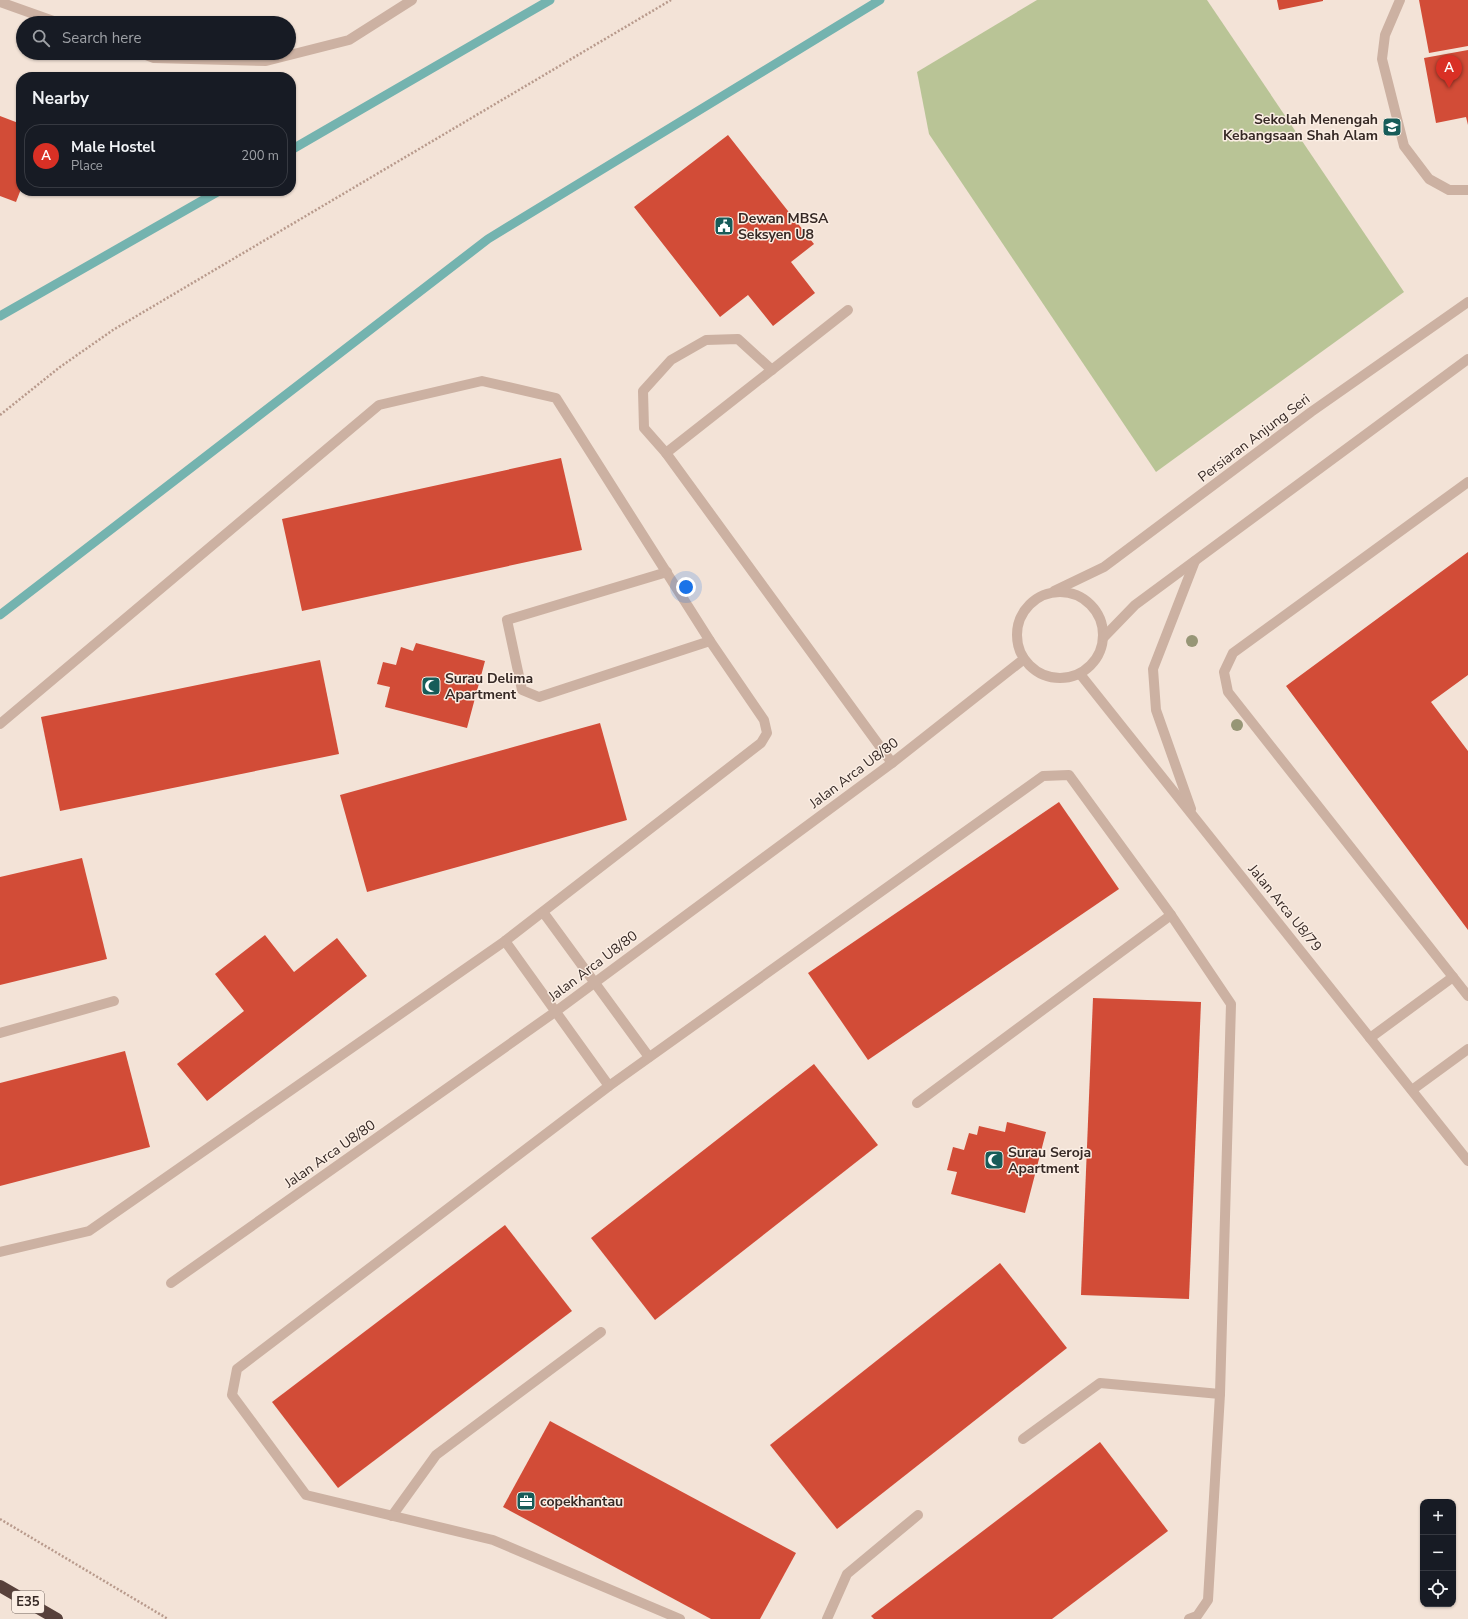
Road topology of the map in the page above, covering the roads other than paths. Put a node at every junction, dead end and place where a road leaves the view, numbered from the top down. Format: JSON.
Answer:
{"nodes":[{"id":1,"x":412,"y":0,"type":"edge"},
{"id":2,"x":1400,"y":0,"type":"edge"},
{"id":3,"x":0,"y":2,"type":"edge"},
{"id":4,"x":39,"y":16,"type":"edge"},
{"id":5,"x":296,"y":54,"type":"edge"},
{"id":6,"x":210,"y":60,"type":"edge"},
{"id":7,"x":274,"y":60,"type":"edge"},
{"id":8,"x":1468,"y":190,"type":"edge"},
{"id":9,"x":1468,"y":302,"type":"edge"},
{"id":10,"x":848,"y":310,"type":"dead end"},
{"id":11,"x":1468,"y":360,"type":"edge"},
{"id":12,"x":772,"y":370,"type":"junction"},
{"id":13,"x":666,"y":453,"type":"junction"},
{"id":14,"x":1468,"y":482,"type":"edge"},
{"id":15,"x":1195,"y":561,"type":"junction"},
{"id":16,"x":667,"y":572,"type":"junction"},
{"id":17,"x":1054,"y":591,"type":"junction"},
{"id":18,"x":1104,"y":637,"type":"junction"},
{"id":19,"x":710,"y":641,"type":"junction"},
{"id":20,"x":1024,"y":660,"type":"junction"},
{"id":21,"x":1080,"y":674,"type":"junction"},
{"id":22,"x":0,"y":724,"type":"edge"},
{"id":23,"x":892,"y":763,"type":"junction"},
{"id":24,"x":1194,"y":817,"type":"junction"},
{"id":25,"x":543,"y":912,"type":"junction"},
{"id":26,"x":1171,"y":915,"type":"junction"},
{"id":27,"x":505,"y":941,"type":"junction"},
{"id":28,"x":1453,"y":976,"type":"junction"},
{"id":29,"x":595,"y":981,"type":"junction"},
{"id":30,"x":1468,"y":996,"type":"edge"},
{"id":31,"x":114,"y":1001,"type":"dead end"},
{"id":32,"x":555,"y":1012,"type":"junction"},
{"id":33,"x":0,"y":1033,"type":"edge"},
{"id":34,"x":1370,"y":1038,"type":"junction"},
{"id":35,"x":1468,"y":1049,"type":"edge"},
{"id":36,"x":649,"y":1057,"type":"junction"},
{"id":37,"x":609,"y":1086,"type":"junction"},
{"id":38,"x":1412,"y":1090,"type":"junction"},
{"id":39,"x":917,"y":1103,"type":"dead end"},
{"id":40,"x":1468,"y":1161,"type":"edge"},
{"id":41,"x":0,"y":1252,"type":"edge"},
{"id":42,"x":171,"y":1283,"type":"dead end"},
{"id":43,"x":601,"y":1332,"type":"dead end"},
{"id":44,"x":1220,"y":1394,"type":"junction"},
{"id":45,"x":1023,"y":1439,"type":"dead end"},
{"id":46,"x":918,"y":1515,"type":"dead end"},
{"id":47,"x":392,"y":1516,"type":"junction"},
{"id":48,"x":0,"y":1586,"type":"edge"},
{"id":49,"x":57,"y":1619,"type":"edge"},
{"id":50,"x":680,"y":1619,"type":"edge"},
{"id":51,"x":827,"y":1619,"type":"edge"},
{"id":52,"x":1189,"y":1619,"type":"edge"}],
"edges":[{"from":1,"to":5,"type":"street"},
{"from":2,"to":8,"type":"street"},
{"from":3,"to":4,"type":"street"},
{"from":6,"to":7,"type":"street"},
{"from":9,"to":17,"type":"street","name":"Persiaran Anjung Seri"},
{"from":10,"to":12,"type":"street"},
{"from":11,"to":15,"type":"street"},
{"from":12,"to":13,"type":"street"},
{"from":12,"to":13,"type":"street"},
{"from":13,"to":23,"type":"street"},
{"from":14,"to":28,"type":"street"},
{"from":15,"to":18,"type":"street"},
{"from":15,"to":24,"type":"street"},
{"from":16,"to":19,"type":"street"},
{"from":16,"to":19,"type":"street"},
{"from":16,"to":22,"type":"street"},
{"from":17,"to":18,"type":"street"},
{"from":17,"to":20,"type":"street"},
{"from":18,"to":21,"type":"street"},
{"from":19,"to":25,"type":"street"},
{"from":20,"to":21,"type":"street"},
{"from":20,"to":23,"type":"street","name":"Jalan Arca U8/80"},
{"from":21,"to":24,"type":"street","name":"Jalan Arca U8/79"},
{"from":23,"to":29,"type":"street","name":"Jalan Arca U8/80"},
{"from":24,"to":34,"type":"street","name":"Jalan Arca U8/79"},
{"from":25,"to":27,"type":"street"},
{"from":25,"to":29,"type":"street"},
{"from":26,"to":36,"type":"street"},
{"from":26,"to":39,"type":"street"},
{"from":26,"to":44,"type":"street"},
{"from":27,"to":32,"type":"street"},
{"from":27,"to":41,"type":"street"},
{"from":28,"to":30,"type":"street"},
{"from":28,"to":34,"type":"street"},
{"from":29,"to":32,"type":"street","name":"Jalan Arca U8/80"},
{"from":29,"to":36,"type":"street"},
{"from":31,"to":33,"type":"street"},
{"from":32,"to":37,"type":"street"},
{"from":32,"to":42,"type":"street","name":"Jalan Arca U8/80"},
{"from":34,"to":38,"type":"street","name":"Jalan Arca U8/79"},
{"from":35,"to":38,"type":"street"},
{"from":36,"to":37,"type":"street"},
{"from":37,"to":47,"type":"street"},
{"from":38,"to":40,"type":"street","name":"Jalan Arca U8/79"},
{"from":43,"to":47,"type":"street"},
{"from":44,"to":45,"type":"street"},
{"from":44,"to":52,"type":"street"},
{"from":46,"to":51,"type":"street"},
{"from":47,"to":50,"type":"street"},
{"from":48,"to":49,"type":"highway","number":"E35"}]}
